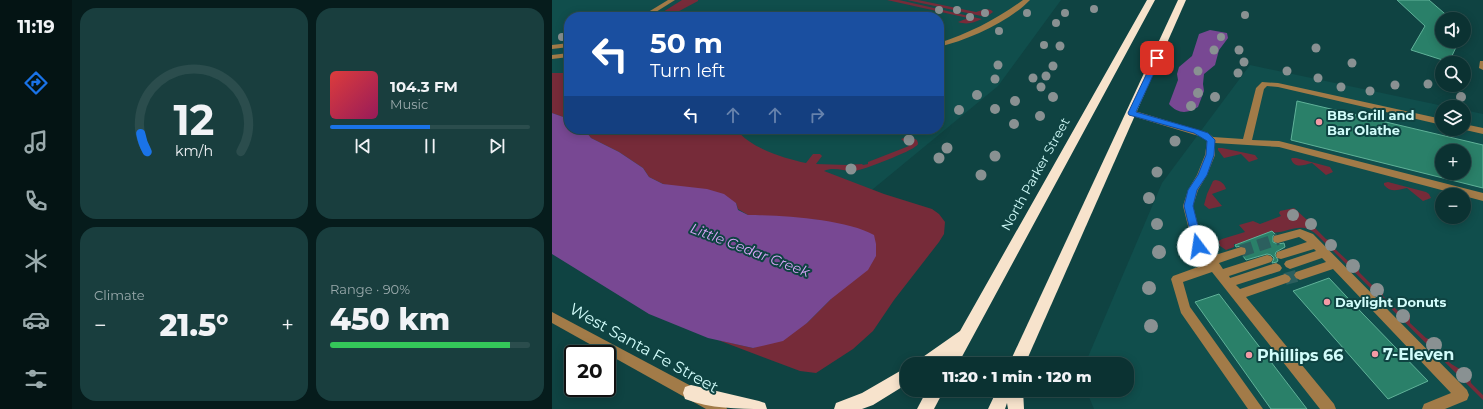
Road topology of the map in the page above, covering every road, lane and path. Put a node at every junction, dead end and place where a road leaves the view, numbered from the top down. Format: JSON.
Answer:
{"nodes":[{"id":1,"x":672,"y":0,"type":"edge"},
{"id":2,"x":1027,"y":0,"type":"edge"},
{"id":3,"x":1151,"y":0,"type":"edge"},
{"id":4,"x":1182,"y":0,"type":"edge"},
{"id":5,"x":652,"y":12,"type":"edge"},
{"id":6,"x":944,"y":43,"type":"edge"},
{"id":7,"x":564,"y":46,"type":"edge"},
{"id":8,"x":552,"y":47,"type":"edge"},
{"id":9,"x":564,"y":56,"type":"edge"},
{"id":10,"x":552,"y":57,"type":"edge"},
{"id":11,"x":1483,"y":63,"type":"edge"},
{"id":12,"x":1483,"y":68,"type":"edge"},
{"id":13,"x":1132,"y":113,"type":"junction"},
{"id":14,"x":1435,"y":120,"type":"edge"},
{"id":15,"x":1471,"y":128,"type":"edge"},
{"id":16,"x":1483,"y":131,"type":"edge"},
{"id":17,"x":1211,"y":140,"type":"junction"},
{"id":18,"x":1247,"y":141,"type":"junction"},
{"id":19,"x":1483,"y":196,"type":"edge"},
{"id":20,"x":1278,"y":239,"type":"tunnel mouth"},
{"id":21,"x":1320,"y":248,"type":"junction"},
{"id":22,"x":1240,"y":252,"type":"tunnel mouth"},
{"id":23,"x":1281,"y":255,"type":"dead end"},
{"id":24,"x":1268,"y":259,"type":"dead end"},
{"id":25,"x":1290,"y":264,"type":"dead end"},
{"id":26,"x":1335,"y":264,"type":"junction"},
{"id":27,"x":1276,"y":268,"type":"dead end"},
{"id":28,"x":1219,"y":271,"type":"junction"},
{"id":29,"x":1300,"y":275,"type":"tunnel mouth"},
{"id":30,"x":1285,"y":279,"type":"tunnel mouth"},
{"id":31,"x":1238,"y":295,"type":"junction"},
{"id":32,"x":552,"y":317,"type":"edge"},
{"id":33,"x":966,"y":335,"type":"junction"},
{"id":34,"x":935,"y":357,"type":"edge"},
{"id":35,"x":954,"y":357,"type":"edge"},
{"id":36,"x":1020,"y":357,"type":"edge"},
{"id":37,"x":900,"y":379,"type":"edge"},
{"id":38,"x":691,"y":392,"type":"junction"},
{"id":39,"x":932,"y":397,"type":"edge"},
{"id":40,"x":1002,"y":397,"type":"edge"},
{"id":41,"x":1015,"y":397,"type":"edge"},
{"id":42,"x":720,"y":409,"type":"edge"},
{"id":43,"x":759,"y":409,"type":"edge"},
{"id":44,"x":842,"y":409,"type":"edge"},
{"id":45,"x":925,"y":409,"type":"edge"},
{"id":46,"x":996,"y":409,"type":"edge"},
{"id":47,"x":1016,"y":409,"type":"edge"},
{"id":48,"x":1256,"y":409,"type":"edge"},
{"id":49,"x":1329,"y":409,"type":"edge"},
{"id":50,"x":1429,"y":409,"type":"edge"}],
"edges":[{"from":1,"to":5,"type":"street"},
{"from":2,"to":6,"type":"street"},
{"from":3,"to":33,"type":"highway","name":"North Parker Street"},
{"from":4,"to":13,"type":"highway"},
{"from":7,"to":8,"type":"street"},
{"from":9,"to":10,"type":"street"},
{"from":11,"to":12,"type":"street"},
{"from":13,"to":17,"type":"street"},
{"from":13,"to":36,"type":"highway"},
{"from":14,"to":18,"type":"street"},
{"from":15,"to":16,"type":"street"},
{"from":17,"to":18,"type":"street"},
{"from":17,"to":28,"type":"street"},
{"from":18,"to":19,"type":"street"},
{"from":20,"to":21,"type":"street"},
{"from":21,"to":23,"type":"street"},
{"from":21,"to":25,"type":"street"},
{"from":21,"to":26,"type":"street"},
{"from":22,"to":28,"type":"street"},
{"from":24,"to":28,"type":"street"},
{"from":26,"to":29,"type":"street"},
{"from":26,"to":50,"type":"street"},
{"from":27,"to":28,"type":"street"},
{"from":28,"to":31,"type":"street"},
{"from":28,"to":48,"type":"street"},
{"from":30,"to":31,"type":"street"},
{"from":31,"to":49,"type":"street"},
{"from":32,"to":38,"type":"street","name":"West Santa Fe Street"},
{"from":33,"to":34,"type":"highway"},
{"from":33,"to":35,"type":"highway","name":"North Parker Street"},
{"from":37,"to":44,"type":"highway"},
{"from":38,"to":42,"type":"street","name":"West Santa Fe Street"},
{"from":38,"to":43,"type":"highway"},
{"from":39,"to":45,"type":"highway"},
{"from":40,"to":46,"type":"highway"},
{"from":41,"to":47,"type":"highway"}]}
